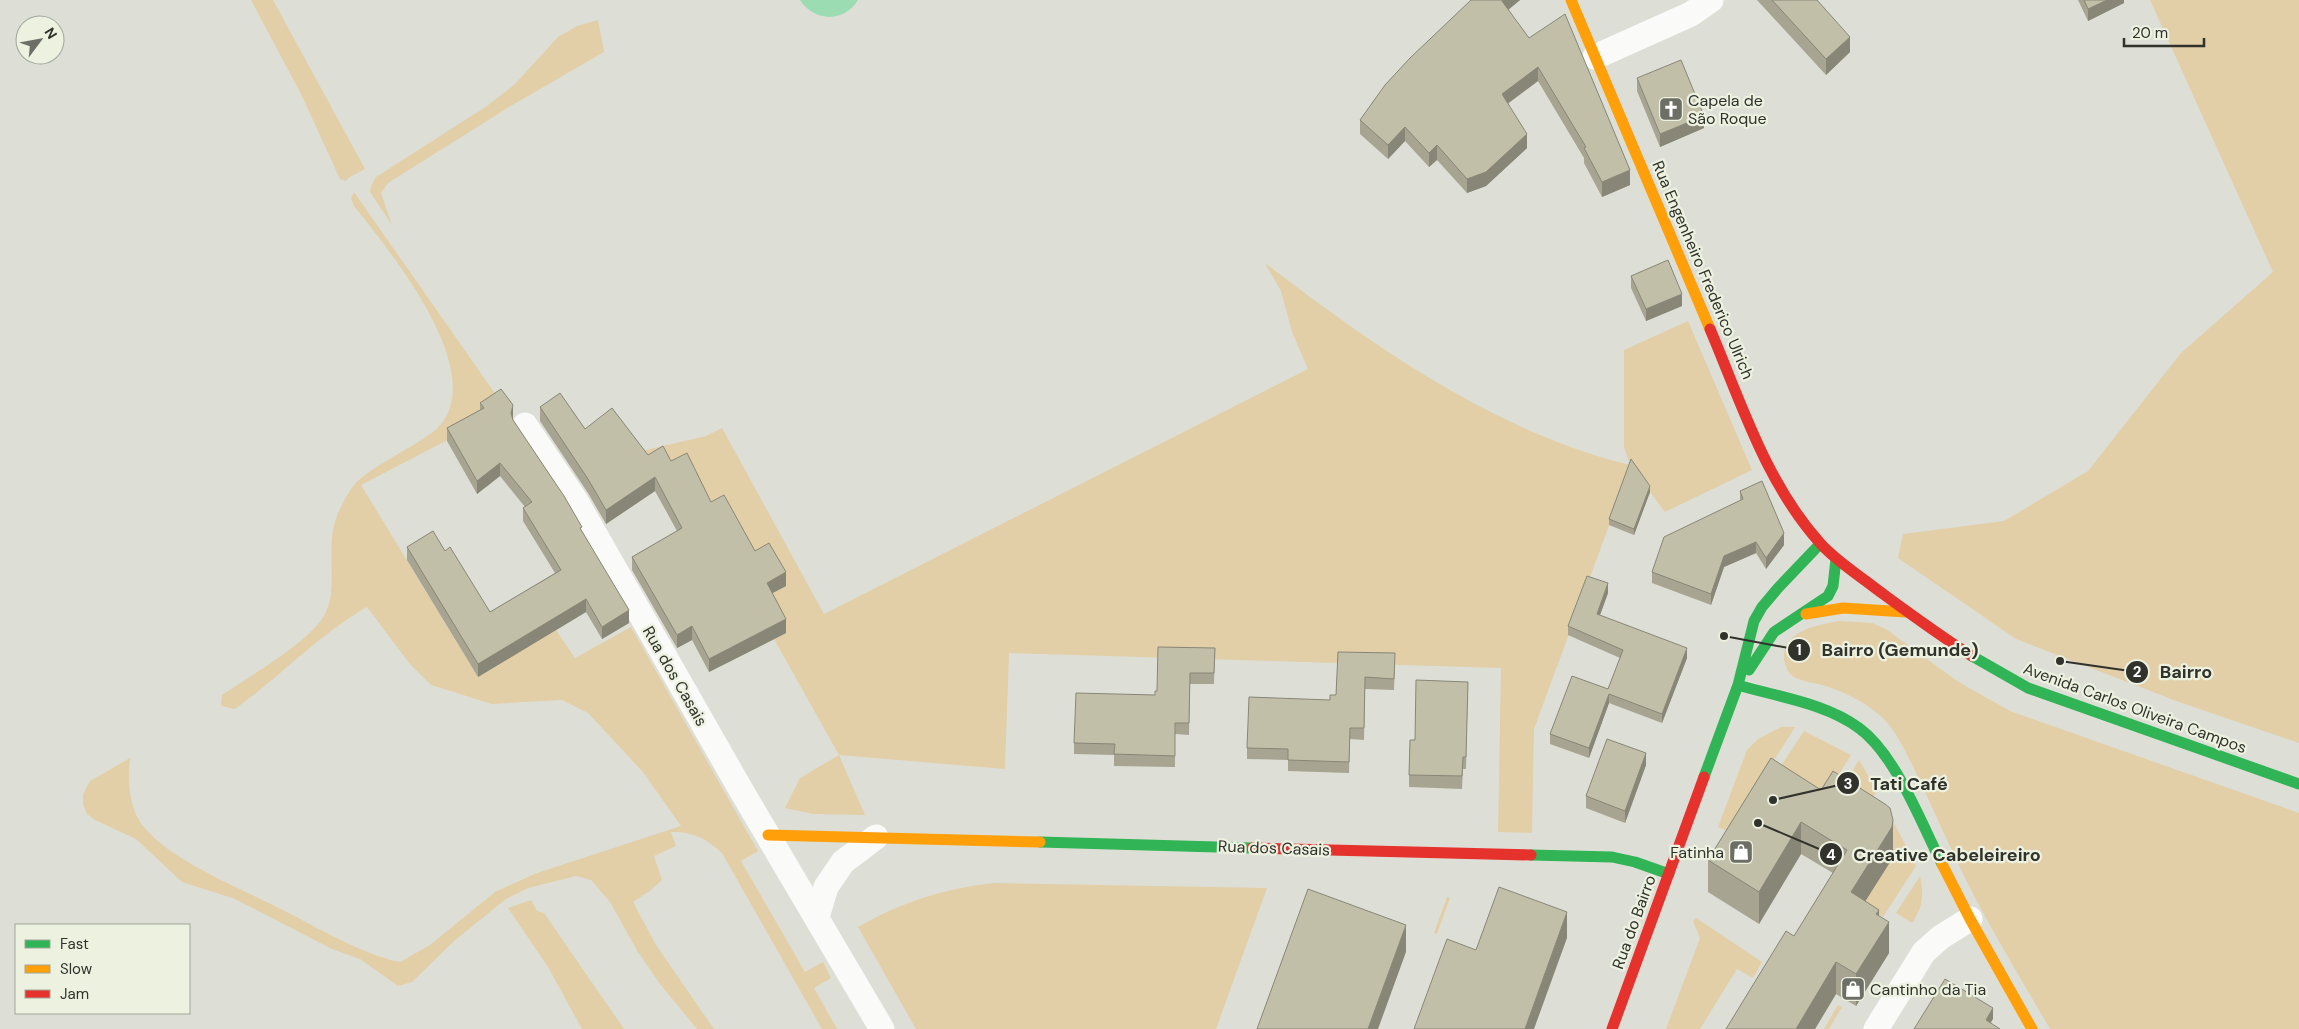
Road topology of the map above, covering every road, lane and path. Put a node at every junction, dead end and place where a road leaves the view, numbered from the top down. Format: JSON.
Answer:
{"nodes":[{"id":1,"x":1571,"y":0,"type":"edge"},
{"id":2,"x":1711,"y":0,"type":"edge"},
{"id":3,"x":1595,"y":57,"type":"junction"},
{"id":4,"x":525,"y":425,"type":"dead end"},
{"id":5,"x":1820,"y":544,"type":"junction"},
{"id":6,"x":1836,"y":559,"type":"junction"},
{"id":7,"x":1906,"y":612,"type":"junction"},
{"id":8,"x":1797,"y":616,"type":"junction"},
{"id":9,"x":1738,"y":685,"type":"junction"},
{"id":10,"x":2299,"y":784,"type":"edge"},
{"id":11,"x":768,"y":835,"type":"junction"},
{"id":12,"x":876,"y":837,"type":"junction"},
{"id":13,"x":1669,"y":874,"type":"junction"},
{"id":14,"x":817,"y":917,"type":"junction"},
{"id":15,"x":1970,"y":919,"type":"junction"},
{"id":16,"x":882,"y":1029,"type":"edge"},
{"id":17,"x":1612,"y":1029,"type":"edge"},
{"id":18,"x":1876,"y":1029,"type":"edge"},
{"id":19,"x":2032,"y":1029,"type":"edge"}],
"edges":[{"from":1,"to":3,"type":"street","name":"Rua Engenheiro Frederico Ulrich"},
{"from":2,"to":3,"type":"street"},
{"from":3,"to":5,"type":"street","name":"Rua Engenheiro Frederico Ulrich"},
{"from":4,"to":11,"type":"street","name":"Rua dos Casais"},
{"from":5,"to":6,"type":"street","name":"Avenida Carlos Oliveira Campos"},
{"from":5,"to":9,"type":"street","name":"Rua do Bairro"},
{"from":6,"to":7,"type":"street","name":"Avenida Carlos Oliveira Campos"},
{"from":6,"to":8,"type":"street","name":"Rua do Bairro"},
{"from":7,"to":8,"type":"street","name":"Rua do Bairro"},
{"from":7,"to":10,"type":"street","name":"Avenida Carlos Oliveira Campos"},
{"from":8,"to":9,"type":"street","name":"Rua do Bairro"},
{"from":9,"to":13,"type":"street","name":"Rua do Bairro"},
{"from":9,"to":15,"type":"street"},
{"from":11,"to":12,"type":"street","name":"Rua dos Casais"},
{"from":11,"to":14,"type":"street"},
{"from":12,"to":13,"type":"street","name":"Rua dos Casais"},
{"from":12,"to":14,"type":"street"},
{"from":13,"to":17,"type":"street","name":"Rua do Bairro"},
{"from":14,"to":16,"type":"street"},
{"from":15,"to":18,"type":"street"},
{"from":15,"to":19,"type":"street"}]}
